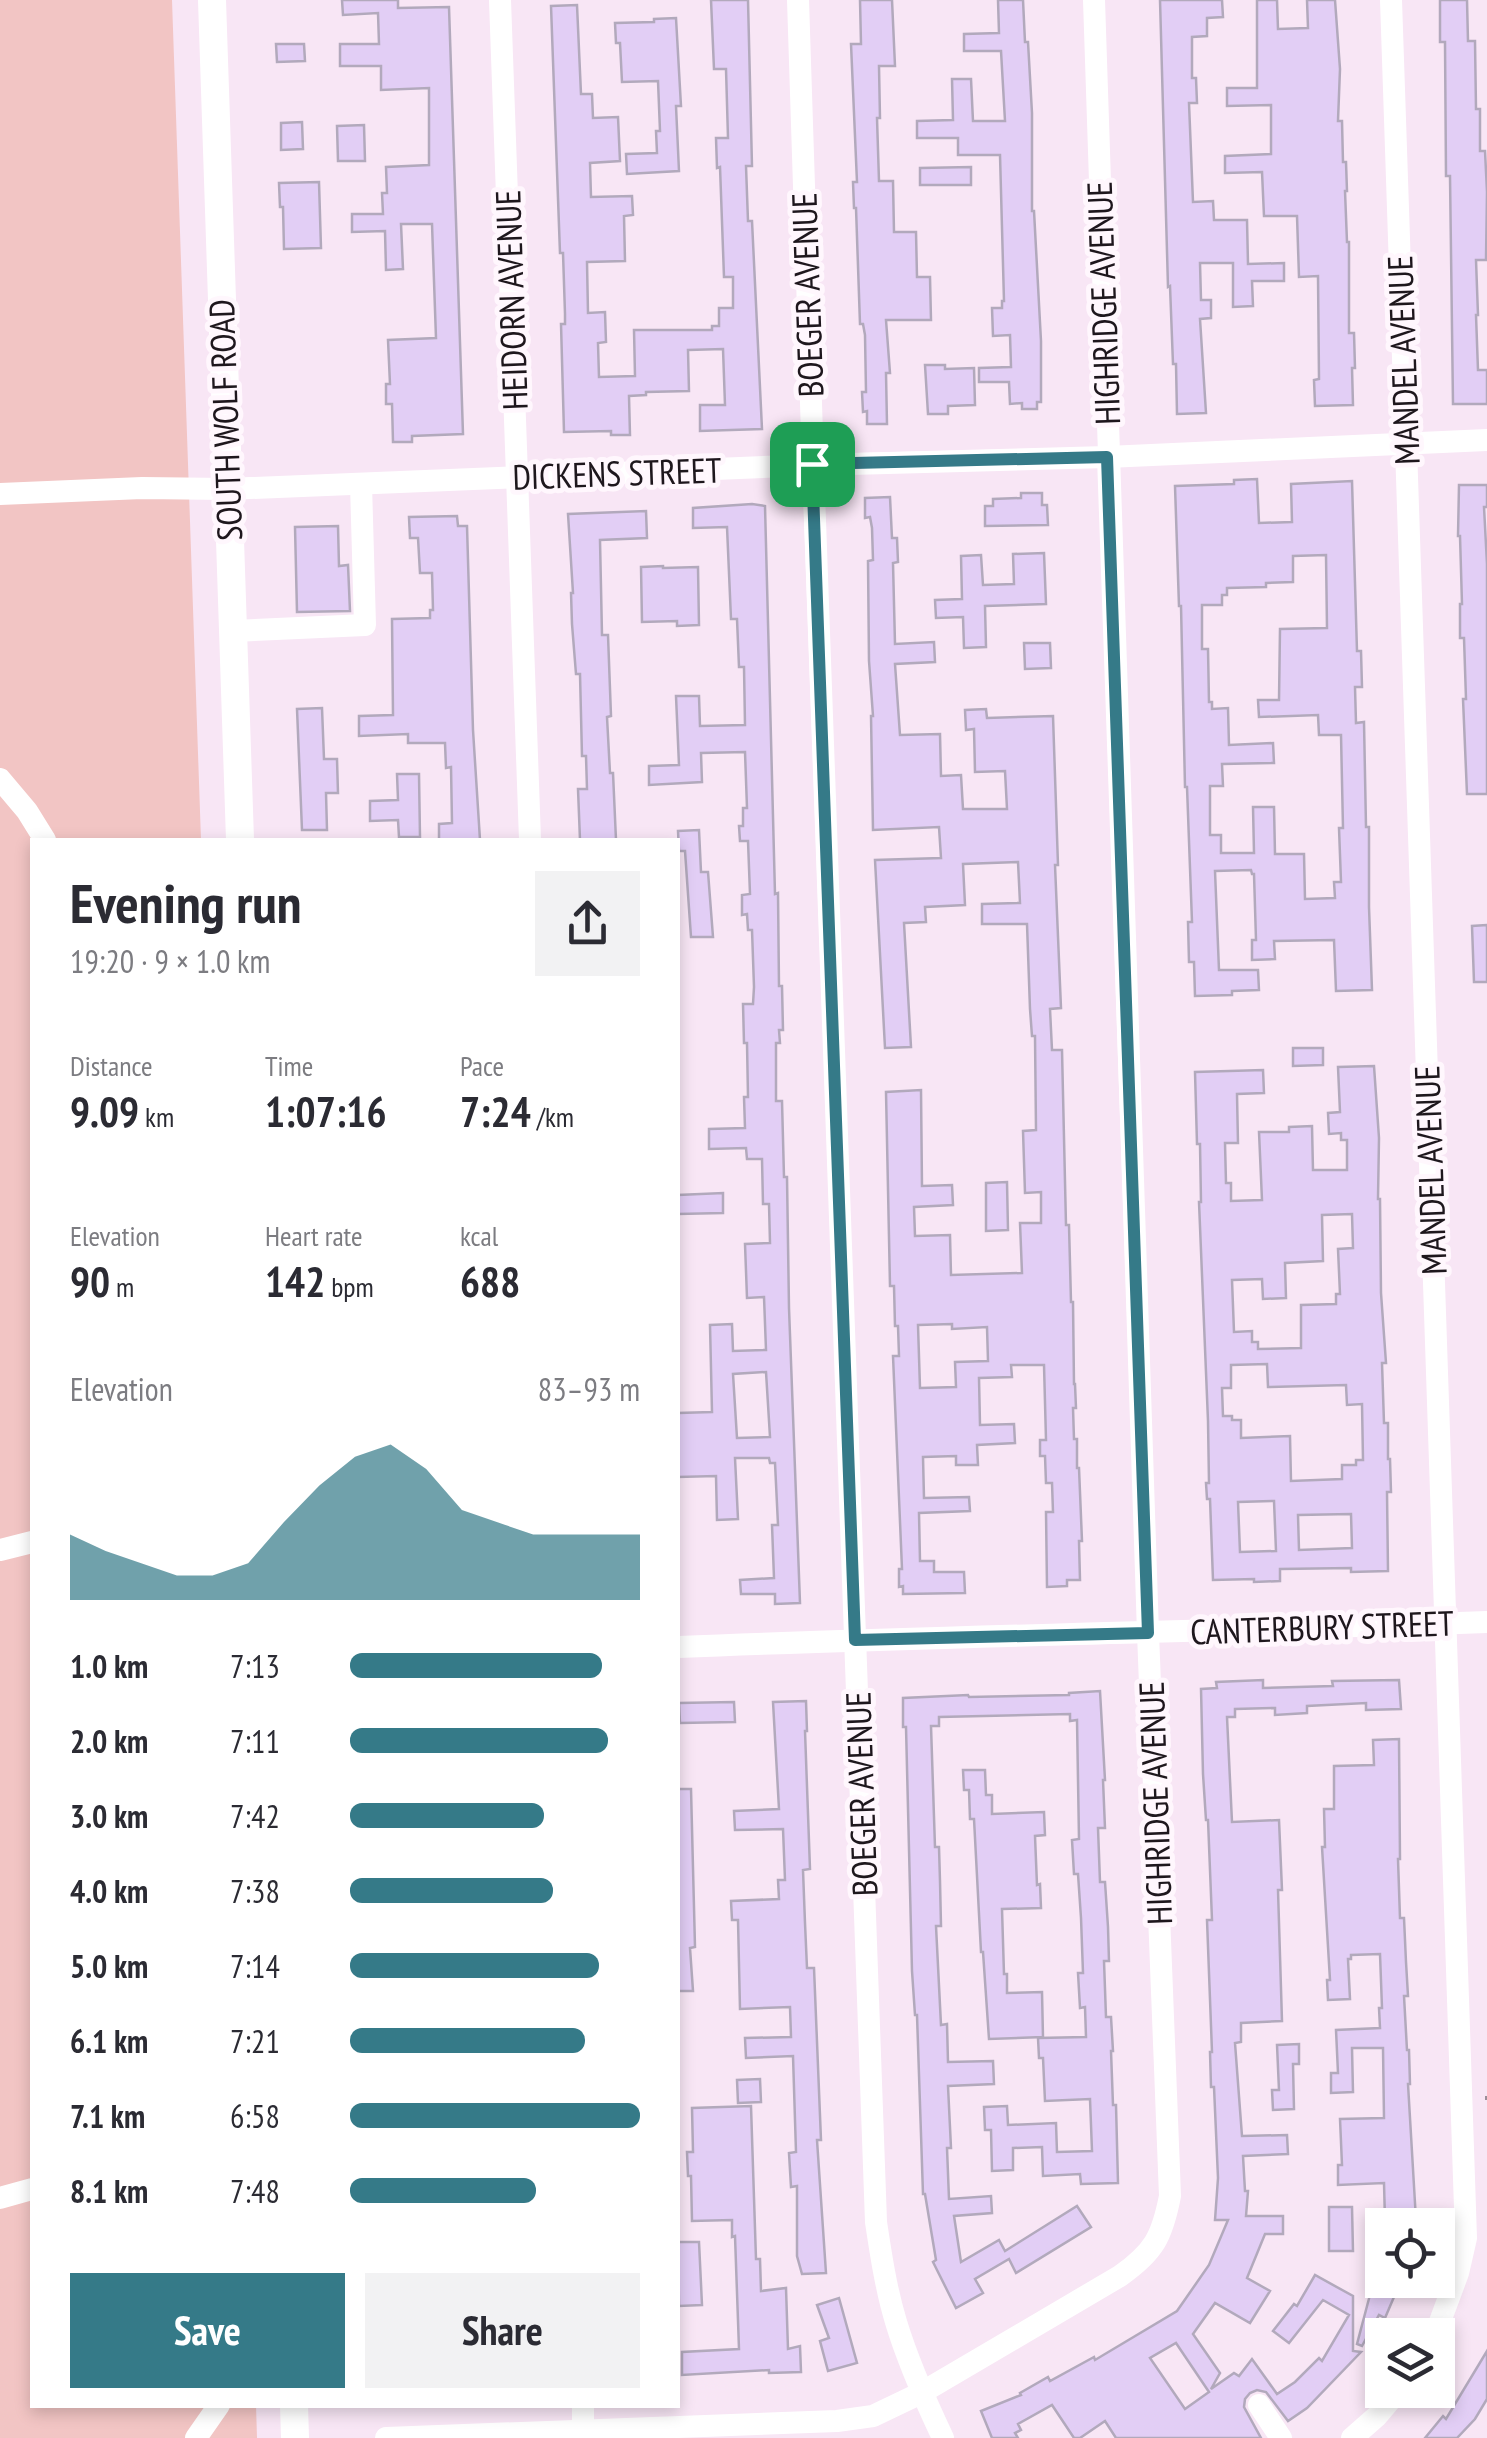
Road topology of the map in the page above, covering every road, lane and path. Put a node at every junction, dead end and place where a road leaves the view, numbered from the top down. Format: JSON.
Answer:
{"nodes":[{"id":1,"x":212,"y":0,"type":"edge"},
{"id":2,"x":500,"y":0,"type":"edge"},
{"id":3,"x":798,"y":0,"type":"edge"},
{"id":4,"x":1094,"y":0,"type":"edge"},
{"id":5,"x":1391,"y":0,"type":"edge"},
{"id":6,"x":1487,"y":440,"type":"edge"},
{"id":7,"x":1406,"y":442,"type":"junction"},
{"id":8,"x":1107,"y":457,"type":"junction"},
{"id":9,"x":812,"y":464,"type":"junction"},
{"id":10,"x":517,"y":478,"type":"junction"},
{"id":11,"x":361,"y":484,"type":"junction"},
{"id":12,"x":227,"y":489,"type":"junction"},
{"id":13,"x":0,"y":494,"type":"edge"},
{"id":14,"x":233,"y":631,"type":"junction"},
{"id":15,"x":0,"y":779,"type":"edge"},
{"id":16,"x":44,"y":838,"type":"edge"},
{"id":17,"x":240,"y":838,"type":"edge"},
{"id":18,"x":530,"y":838,"type":"edge"},
{"id":19,"x":30,"y":1542,"type":"edge"},
{"id":20,"x":0,"y":1550,"type":"edge"},
{"id":21,"x":1487,"y":1622,"type":"edge"},
{"id":22,"x":1445,"y":1623,"type":"junction"},
{"id":23,"x":1148,"y":1633,"type":"junction"},
{"id":24,"x":855,"y":1640,"type":"junction"},
{"id":25,"x":680,"y":1648,"type":"edge"},
{"id":26,"x":30,"y":2190,"type":"edge"},
{"id":27,"x":0,"y":2198,"type":"edge"},
{"id":28,"x":1476,"y":2238,"type":"edge"},
{"id":29,"x":1441,"y":2318,"type":"edge"},
{"id":30,"x":921,"y":2393,"type":"junction"},
{"id":31,"x":1259,"y":2404,"type":"dead end"},
{"id":32,"x":216,"y":2408,"type":"edge"},
{"id":33,"x":294,"y":2408,"type":"edge"},
{"id":34,"x":583,"y":2408,"type":"edge"},
{"id":35,"x":1384,"y":2408,"type":"edge"},
{"id":36,"x":584,"y":2431,"type":"junction"},
{"id":37,"x":196,"y":2438,"type":"edge"},
{"id":38,"x":295,"y":2438,"type":"edge"},
{"id":39,"x":386,"y":2438,"type":"edge"},
{"id":40,"x":943,"y":2438,"type":"edge"},
{"id":41,"x":1280,"y":2438,"type":"edge"},
{"id":42,"x":1352,"y":2438,"type":"edge"}],
"edges":[{"from":1,"to":12,"type":"main road","name":"SOUTH WOLF ROAD"},
{"from":2,"to":10,"type":"street","name":"HEIDORN AVENUE"},
{"from":3,"to":9,"type":"street","name":"BOEGER AVENUE"},
{"from":4,"to":8,"type":"street","name":"HIGHRIDGE AVENUE"},
{"from":5,"to":7,"type":"street","name":"MANDEL AVENUE"},
{"from":6,"to":7,"type":"street","name":"DICKENS STREET"},
{"from":7,"to":8,"type":"street","name":"DICKENS STREET"},
{"from":7,"to":22,"type":"street","name":"MANDEL AVENUE"},
{"from":8,"to":9,"type":"street","name":"DICKENS STREET"},
{"from":8,"to":23,"type":"street","name":"HIGHRIDGE AVENUE"},
{"from":9,"to":10,"type":"street","name":"DICKENS STREET"},
{"from":9,"to":24,"type":"street","name":"BOEGER AVENUE"},
{"from":10,"to":11,"type":"street","name":"DICKENS STREET"},
{"from":10,"to":18,"type":"street","name":"HEIDORN AVENUE"},
{"from":11,"to":12,"type":"street","name":"DICKENS STREET"},
{"from":11,"to":14,"type":"street"},
{"from":12,"to":13,"type":"street","name":"DICKENS STREET"},
{"from":12,"to":14,"type":"main road","name":"SOUTH WOLF ROAD"},
{"from":14,"to":17,"type":"main road","name":"SOUTH WOLF ROAD"},
{"from":15,"to":16,"type":"street"},
{"from":19,"to":20,"type":"street"},
{"from":21,"to":22,"type":"street","name":"CANTERBURY STREET"},
{"from":22,"to":23,"type":"street","name":"CANTERBURY STREET"},
{"from":22,"to":28,"type":"street","name":"MANDEL AVENUE"},
{"from":23,"to":24,"type":"street","name":"CANTERBURY STREET"},
{"from":23,"to":30,"type":"street","name":"HIGHRIDGE AVENUE"},
{"from":24,"to":25,"type":"street","name":"CANTERBURY STREET"},
{"from":24,"to":30,"type":"street","name":"BOEGER AVENUE"},
{"from":26,"to":27,"type":"street"},
{"from":28,"to":29,"type":"street","name":"MANDEL AVENUE"},
{"from":30,"to":36,"type":"street","name":"HIGHRIDGE AVENUE"},
{"from":30,"to":40,"type":"street","name":"BOEGER AVENUE"},
{"from":31,"to":41,"type":"street"},
{"from":32,"to":37,"type":"street"},
{"from":33,"to":38,"type":"main road"},
{"from":34,"to":36,"type":"street"},
{"from":35,"to":42,"type":"street"},
{"from":36,"to":39,"type":"street","name":"HIGHRIDGE AVENUE"}]}
